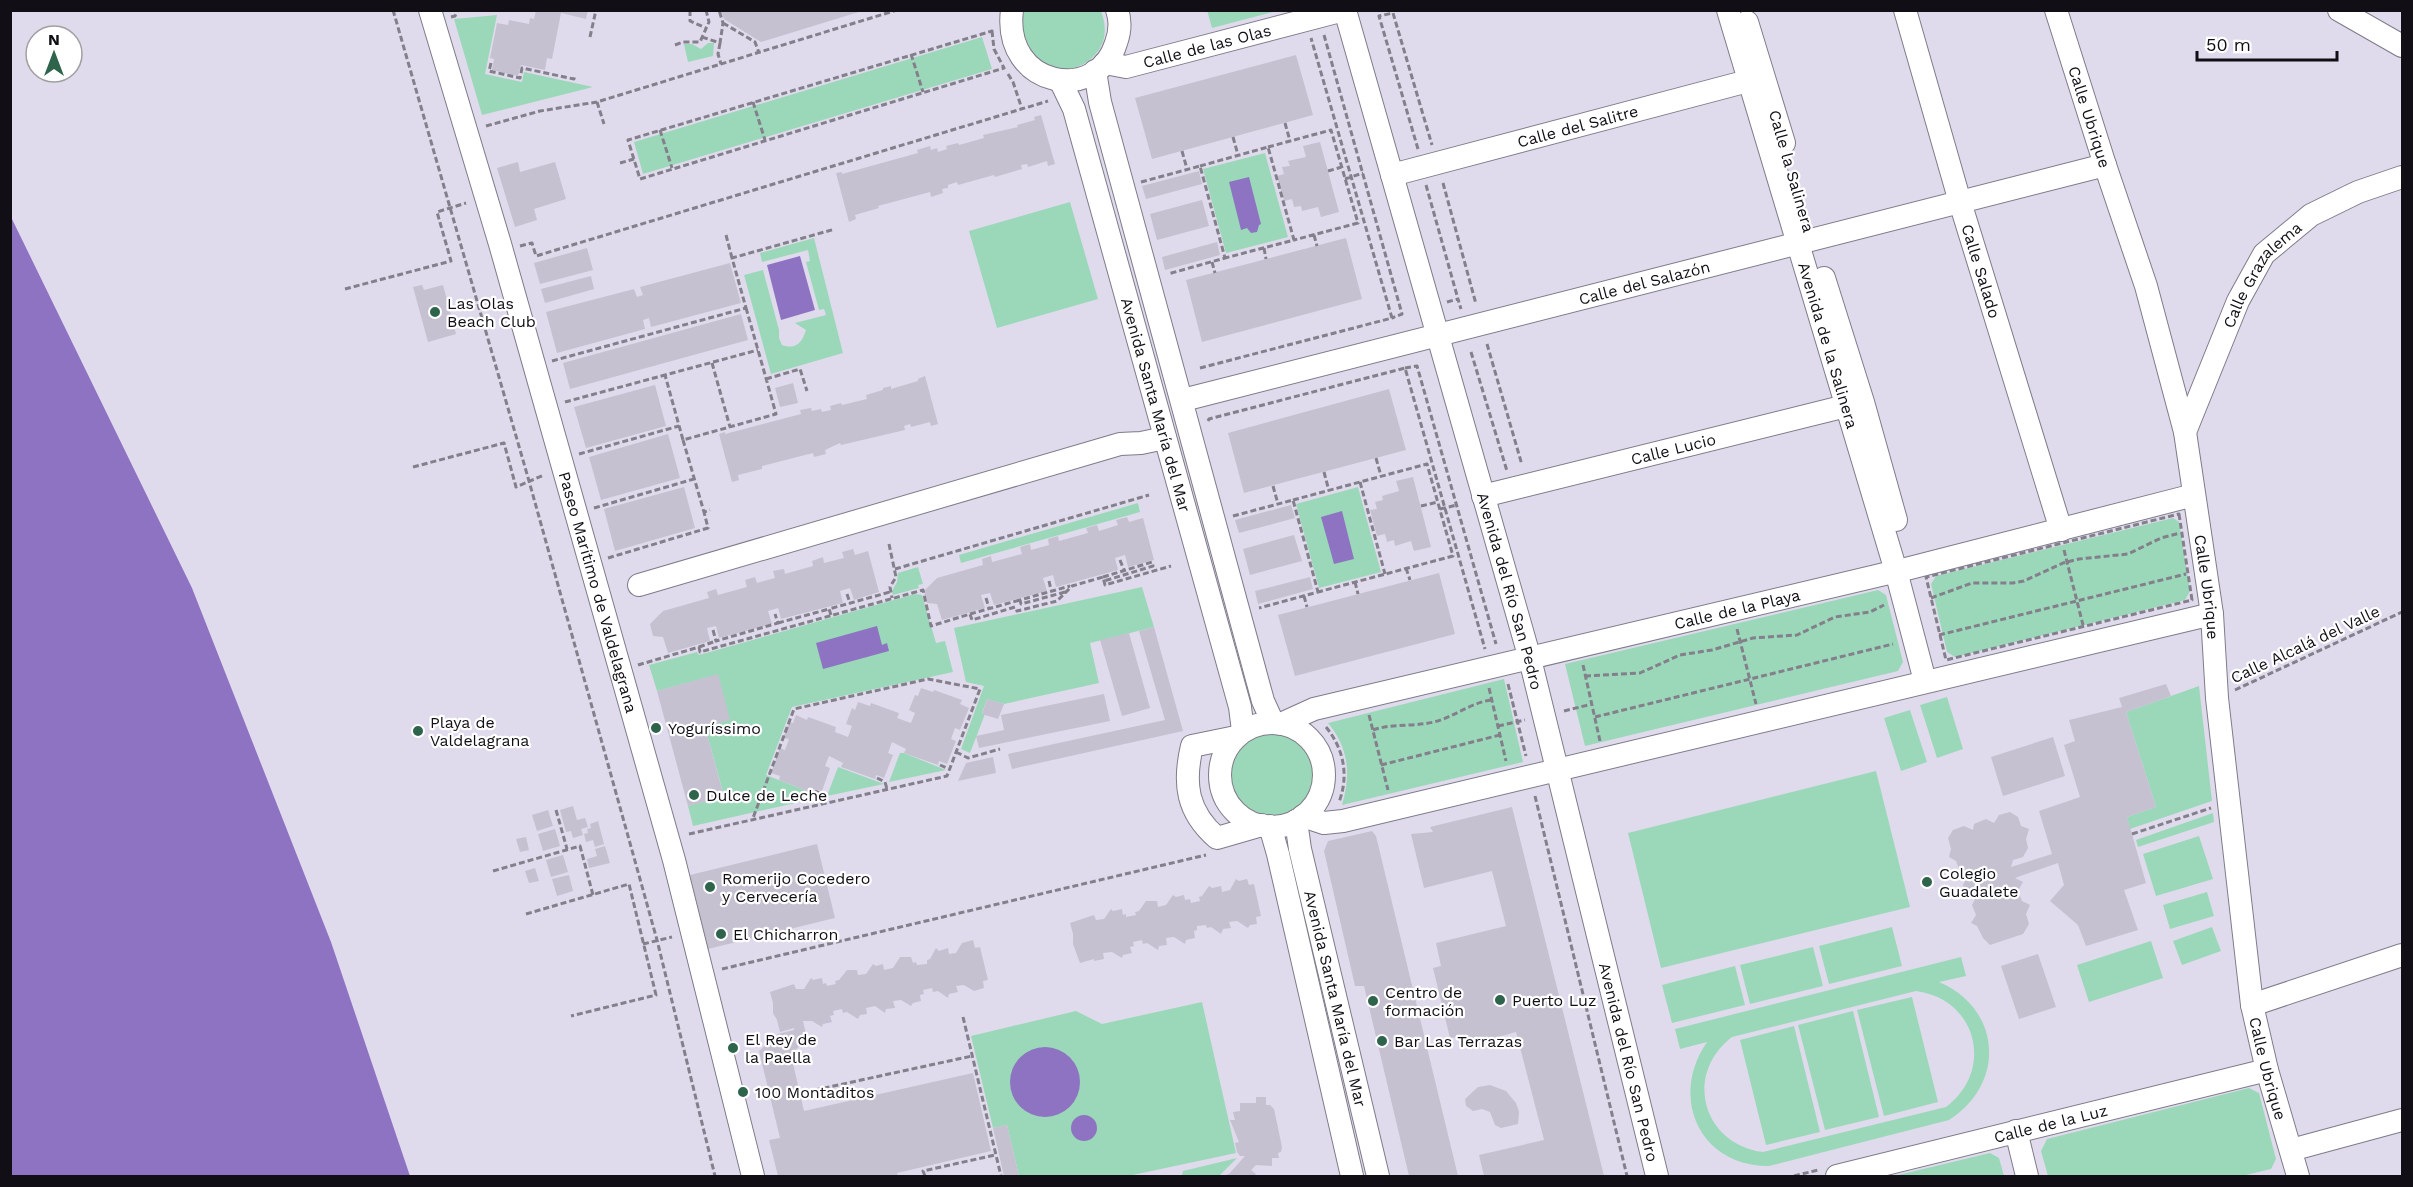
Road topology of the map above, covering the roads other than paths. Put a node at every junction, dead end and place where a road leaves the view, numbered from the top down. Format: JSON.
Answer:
{"nodes":[{"id":1,"x":418,"y":10,"type":"edge"},
{"id":2,"x":430,"y":10,"type":"edge"},
{"id":3,"x":1012,"y":10,"type":"edge"},
{"id":4,"x":1117,"y":10,"type":"edge"},
{"id":5,"x":1344,"y":10,"type":"edge"},
{"id":6,"x":1728,"y":10,"type":"edge"},
{"id":7,"x":1743,"y":10,"type":"edge"},
{"id":8,"x":1905,"y":10,"type":"edge"},
{"id":9,"x":2056,"y":10,"type":"edge"},
{"id":10,"x":2339,"y":10,"type":"edge"},
{"id":11,"x":2403,"y":46,"type":"edge"},
{"id":12,"x":1100,"y":67,"type":"junction"},
{"id":13,"x":1757,"y":79,"type":"junction"},
{"id":14,"x":1060,"y":80,"type":"junction"},
{"id":15,"x":2104,"y":165,"type":"junction"},
{"id":16,"x":1392,"y":176,"type":"junction"},
{"id":17,"x":2403,"y":177,"type":"edge"},
{"id":18,"x":1960,"y":202,"type":"junction"},
{"id":19,"x":1805,"y":242,"type":"junction"},
{"id":20,"x":1438,"y":335,"type":"junction"},
{"id":21,"x":1183,"y":400,"type":"junction"},
{"id":22,"x":1854,"y":404,"type":"junction"},
{"id":23,"x":2185,"y":432,"type":"junction"},
{"id":24,"x":1165,"y":438,"type":"junction"},
{"id":25,"x":2194,"y":495,"type":"junction"},
{"id":26,"x":1483,"y":496,"type":"junction"},
{"id":27,"x":2061,"y":536,"type":"junction"},
{"id":28,"x":1903,"y":569,"type":"junction"},
{"id":29,"x":639,"y":585,"type":"dead end"},
{"id":30,"x":2212,"y":614,"type":"junction"},
{"id":31,"x":1530,"y":659,"type":"junction"},
{"id":32,"x":1931,"y":679,"type":"junction"},
{"id":33,"x":1277,"y":723,"type":"junction"},
{"id":34,"x":1240,"y":734,"type":"junction"},
{"id":35,"x":1558,"y":770,"type":"junction"},
{"id":36,"x":1299,"y":818,"type":"junction"},
{"id":37,"x":1266,"y":826,"type":"junction"},
{"id":38,"x":2403,"y":956,"type":"edge"},
{"id":39,"x":2252,"y":1005,"type":"junction"},
{"id":40,"x":2267,"y":1070,"type":"junction"},
{"id":41,"x":2403,"y":1120,"type":"edge"},
{"id":42,"x":2016,"y":1131,"type":"junction"},
{"id":43,"x":2291,"y":1150,"type":"junction"},
{"id":44,"x":740,"y":1176,"type":"edge"},
{"id":45,"x":753,"y":1176,"type":"edge"},
{"id":46,"x":1352,"y":1176,"type":"edge"},
{"id":47,"x":1378,"y":1176,"type":"edge"},
{"id":48,"x":1657,"y":1176,"type":"edge"},
{"id":49,"x":1837,"y":1176,"type":"edge"},
{"id":50,"x":2027,"y":1176,"type":"edge"},
{"id":51,"x":2298,"y":1176,"type":"edge"}],
"edges":[{"from":1,"to":44,"type":"street","name":"Paseo Marítimo de Valdelagrana"},
{"from":2,"to":45,"type":"street","name":"Paseo Marítimo de Valdelagrana"},
{"from":3,"to":14,"type":"street"},
{"from":4,"to":12,"type":"street"},
{"from":5,"to":12,"type":"street","name":"Calle de las Olas"},
{"from":5,"to":16,"type":"street","name":"Avenida del Río San Pedro"},
{"from":6,"to":13,"type":"street","name":"Avenida de la Salinera"},
{"from":7,"to":13,"type":"street"},
{"from":8,"to":18,"type":"street","name":"Calle Salado"},
{"from":9,"to":15,"type":"street","name":"Calle Ubrique"},
{"from":10,"to":11,"type":"street"},
{"from":12,"to":14,"type":"street"},
{"from":12,"to":21,"type":"street","name":"Avenida Santa María del Mar"},
{"from":13,"to":16,"type":"street","name":"Calle del Salitre"},
{"from":13,"to":19,"type":"street","name":"Avenida de la Salinera"},
{"from":14,"to":24,"type":"street","name":"Avenida Santa María del Mar"},
{"from":15,"to":18,"type":"street","name":"Calle del Salazón"},
{"from":15,"to":23,"type":"street","name":"Calle Ubrique"},
{"from":16,"to":20,"type":"street","name":"Avenida del Río San Pedro"},
{"from":17,"to":23,"type":"street","name":"Calle Grazalema"},
{"from":18,"to":19,"type":"street","name":"Calle del Salazón"},
{"from":18,"to":27,"type":"street","name":"Calle Salado"},
{"from":19,"to":20,"type":"street","name":"Calle del Salazón"},
{"from":19,"to":22,"type":"street","name":"Avenida de la Salinera"},
{"from":20,"to":21,"type":"street","name":"Calle del Salazón"},
{"from":20,"to":26,"type":"street","name":"Avenida del Río San Pedro"},
{"from":21,"to":33,"type":"street","name":"Avenida Santa María del Mar"},
{"from":22,"to":26,"type":"street","name":"Calle Lucio"},
{"from":22,"to":28,"type":"street","name":"Avenida de la Salinera"},
{"from":23,"to":25,"type":"street","name":"Calle Ubrique"},
{"from":24,"to":29,"type":"street"},
{"from":24,"to":34,"type":"street","name":"Avenida Santa María del Mar"},
{"from":25,"to":27,"type":"street","name":"Calle de la Playa"},
{"from":25,"to":30,"type":"street","name":"Calle Ubrique"},
{"from":26,"to":31,"type":"street","name":"Avenida del Río San Pedro"},
{"from":27,"to":28,"type":"street","name":"Calle de la Playa"},
{"from":28,"to":31,"type":"street","name":"Calle de la Playa"},
{"from":28,"to":32,"type":"street","name":"Avenida de la Salinera"},
{"from":30,"to":32,"type":"street"},
{"from":30,"to":39,"type":"street","name":"Calle Ubrique"},
{"from":31,"to":33,"type":"street","name":"Calle de la Playa"},
{"from":31,"to":35,"type":"street","name":"Avenida del Río San Pedro"},
{"from":32,"to":35,"type":"street"},
{"from":33,"to":34,"type":"street"},
{"from":33,"to":36,"type":"street"},
{"from":34,"to":37,"type":"street"},
{"from":34,"to":37,"type":"street"},
{"from":35,"to":36,"type":"street"},
{"from":35,"to":48,"type":"street","name":"Avenida del Río San Pedro"},
{"from":36,"to":37,"type":"street"},
{"from":36,"to":47,"type":"street","name":"Avenida Santa María del Mar"},
{"from":37,"to":46,"type":"street","name":"Avenida Santa María del Mar"},
{"from":38,"to":39,"type":"street"},
{"from":39,"to":40,"type":"street","name":"Calle Ubrique"},
{"from":40,"to":42,"type":"street","name":"Calle de la Luz"},
{"from":40,"to":43,"type":"street","name":"Calle Ubrique"},
{"from":41,"to":43,"type":"street"},
{"from":42,"to":49,"type":"street","name":"Calle de la Luz"},
{"from":42,"to":50,"type":"street"},
{"from":43,"to":51,"type":"street","name":"Calle Ubrique"}]}
